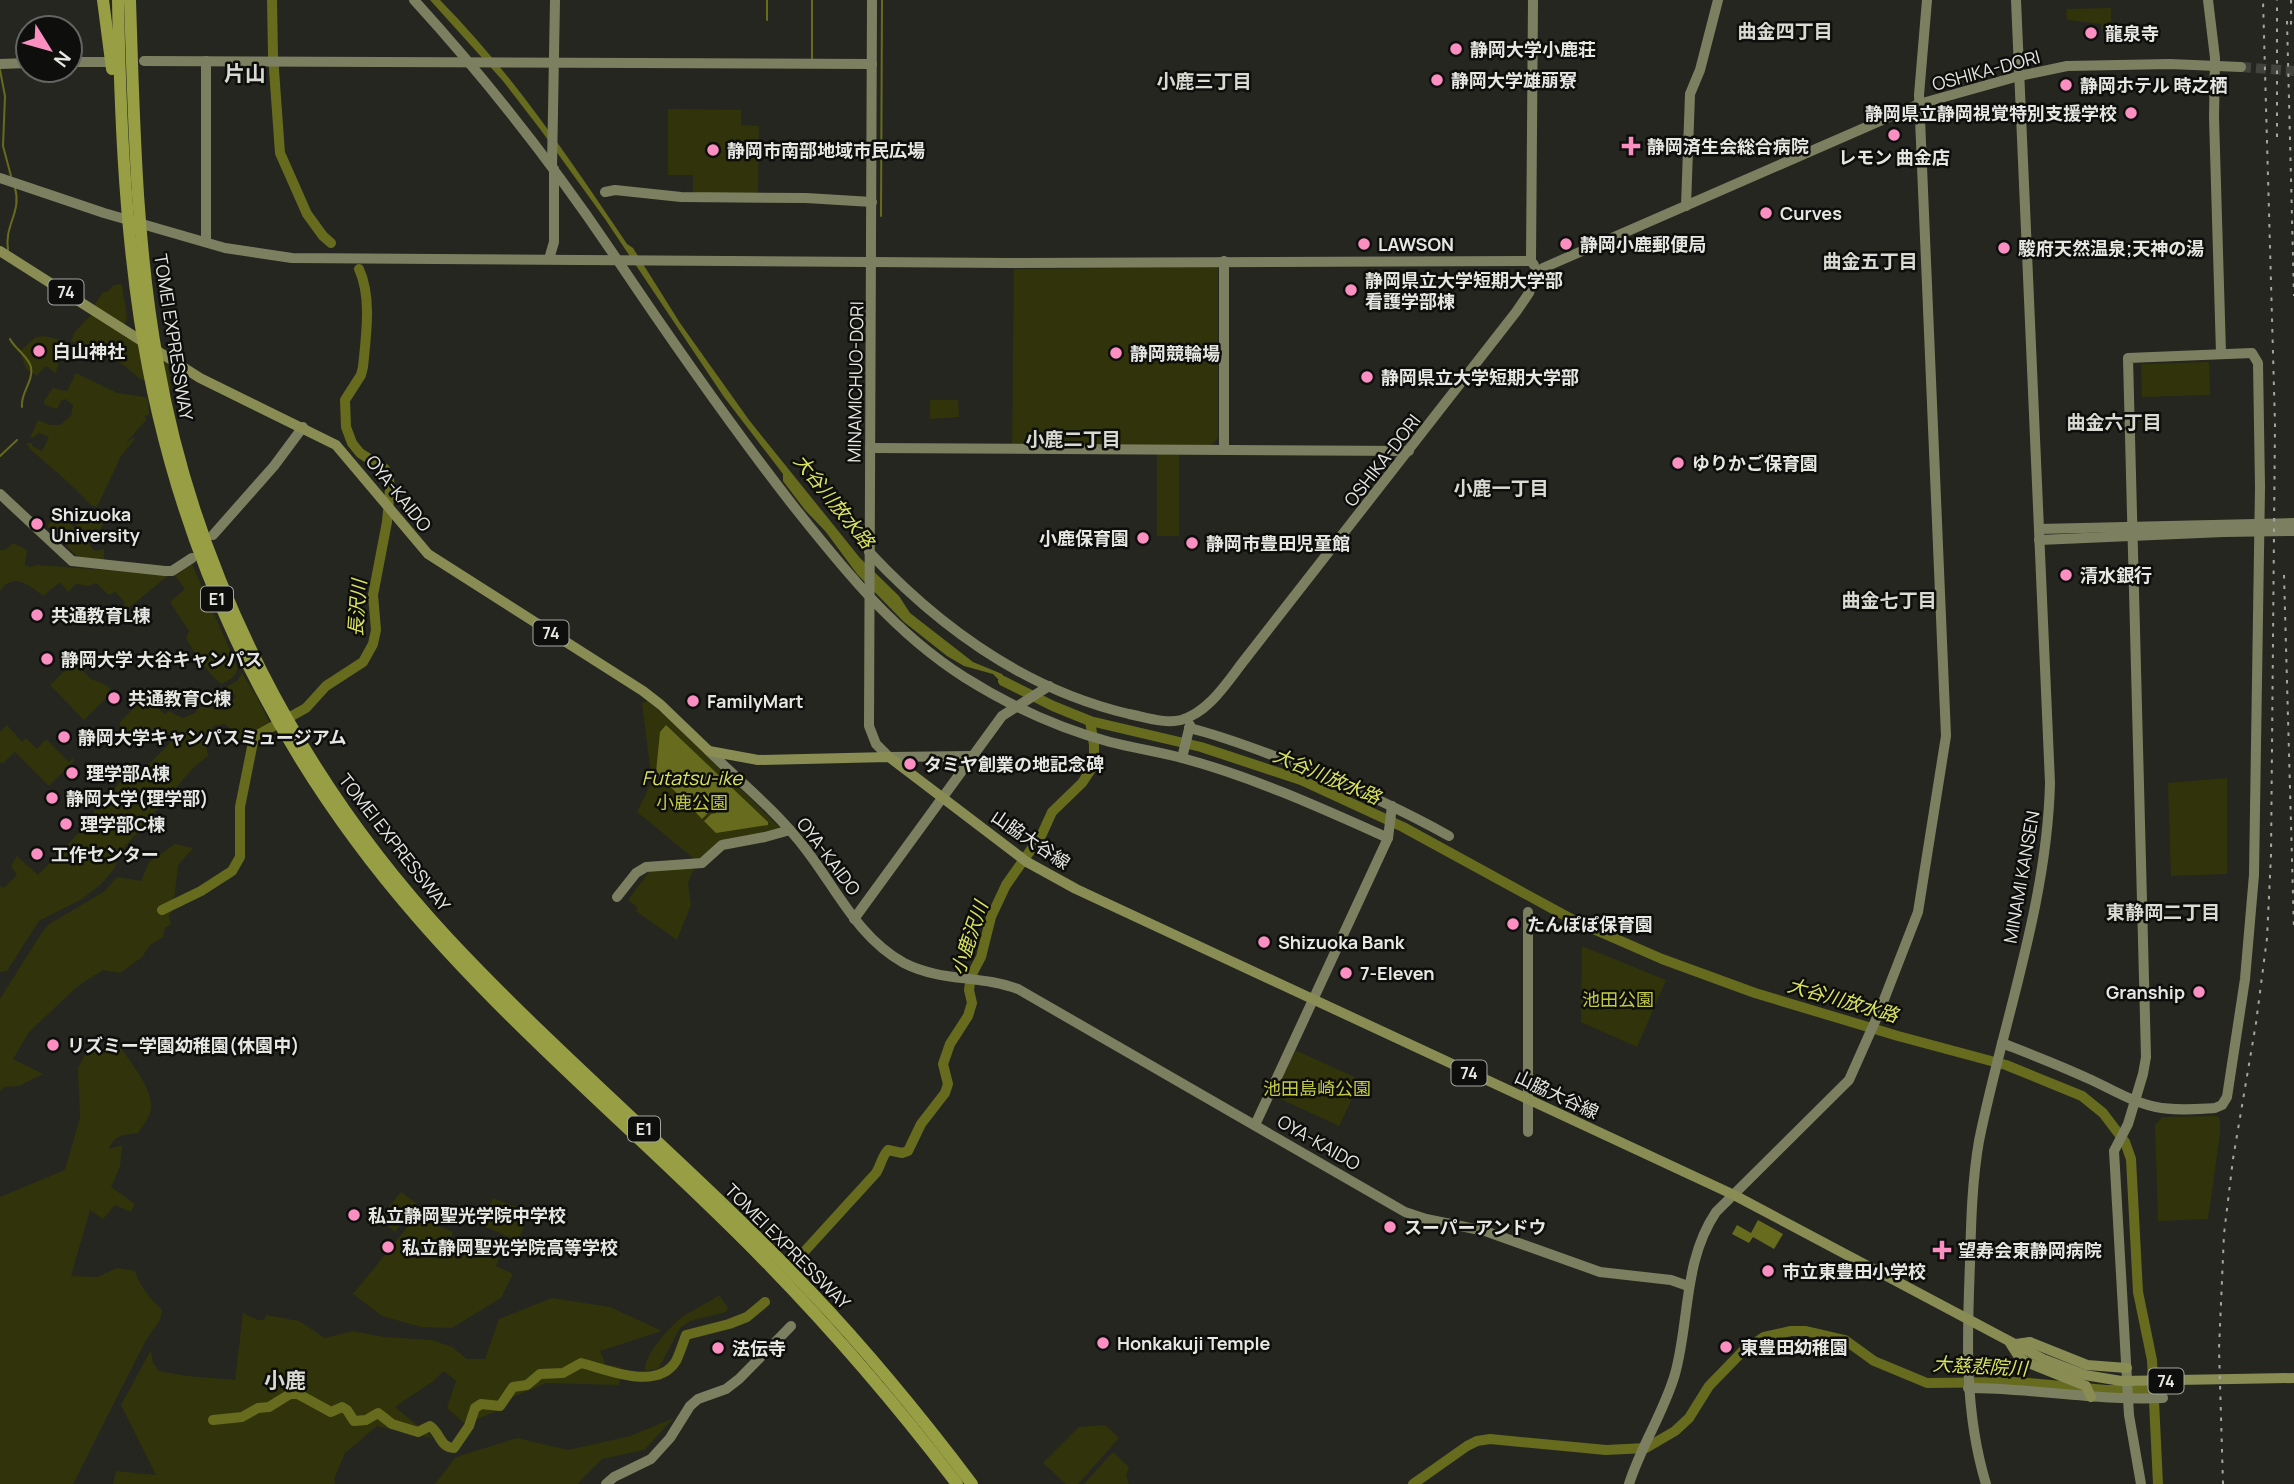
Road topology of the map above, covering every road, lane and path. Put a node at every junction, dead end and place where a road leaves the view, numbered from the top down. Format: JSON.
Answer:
{"nodes":[{"id":1,"x":103,"y":0,"type":"edge"},
{"id":2,"x":118,"y":0,"type":"edge"},
{"id":3,"x":130,"y":0,"type":"edge"},
{"id":4,"x":137,"y":0,"type":"edge"},
{"id":5,"x":414,"y":0,"type":"edge"},
{"id":6,"x":555,"y":0,"type":"edge"},
{"id":7,"x":872,"y":0,"type":"edge"},
{"id":8,"x":1533,"y":0,"type":"edge"},
{"id":9,"x":1718,"y":0,"type":"edge"},
{"id":10,"x":1927,"y":0,"type":"edge"},
{"id":11,"x":2016,"y":0,"type":"edge"},
{"id":12,"x":2208,"y":0,"type":"edge"},
{"id":13,"x":144,"y":61,"type":"dead end"},
{"id":14,"x":206,"y":61,"type":"junction"},
{"id":15,"x":84,"y":62,"type":"edge"},
{"id":16,"x":107,"y":62,"type":"dead end"},
{"id":17,"x":555,"y":62,"type":"junction"},
{"id":18,"x":470,"y":63,"type":"junction"},
{"id":19,"x":872,"y":64,"type":"junction"},
{"id":20,"x":2241,"y":67,"type":"tunnel mouth"},
{"id":21,"x":2019,"y":76,"type":"junction"},
{"id":22,"x":1919,"y":104,"type":"junction"},
{"id":23,"x":136,"y":160,"type":"junction"},
{"id":24,"x":553,"y":166,"type":"junction"},
{"id":25,"x":0,"y":178,"type":"edge"},
{"id":26,"x":125,"y":181,"type":"junction"},
{"id":27,"x":605,"y":192,"type":"dead end"},
{"id":28,"x":872,"y":202,"type":"junction"},
{"id":29,"x":1686,"y":206,"type":"junction"},
{"id":30,"x":134,"y":216,"type":"junction"},
{"id":31,"x":206,"y":242,"type":"junction"},
{"id":32,"x":0,"y":251,"type":"edge"},
{"id":33,"x":549,"y":259,"type":"junction"},
{"id":34,"x":618,"y":259,"type":"junction"},
{"id":35,"x":1224,"y":261,"type":"junction"},
{"id":36,"x":1531,"y":261,"type":"junction"},
{"id":37,"x":872,"y":262,"type":"junction"},
{"id":38,"x":1539,"y":271,"type":"junction"},
{"id":39,"x":2221,"y":354,"type":"junction"},
{"id":40,"x":303,"y":427,"type":"junction"},
{"id":41,"x":870,"y":447,"type":"junction"},
{"id":42,"x":1224,"y":450,"type":"junction"},
{"id":43,"x":1409,"y":451,"type":"junction"},
{"id":44,"x":0,"y":494,"type":"edge"},
{"id":45,"x":2294,"y":523,"type":"edge"},
{"id":46,"x":2223,"y":528,"type":"junction"},
{"id":47,"x":2132,"y":531,"type":"junction"},
{"id":48,"x":2294,"y":531,"type":"edge"},
{"id":49,"x":2039,"y":534,"type":"junction"},
{"id":50,"x":213,"y":535,"type":"dead end"},
{"id":51,"x":869,"y":552,"type":"junction"},
{"id":52,"x":192,"y":558,"type":"dead end"},
{"id":53,"x":868,"y":598,"type":"junction"},
{"id":54,"x":1049,"y":686,"type":"junction"},
{"id":55,"x":1016,"y":706,"type":"junction"},
{"id":56,"x":1189,"y":726,"type":"junction"},
{"id":57,"x":709,"y":751,"type":"junction"},
{"id":58,"x":972,"y":756,"type":"junction"},
{"id":59,"x":889,"y":757,"type":"junction"},
{"id":60,"x":1182,"y":758,"type":"junction"},
{"id":61,"x":315,"y":774,"type":"junction"},
{"id":62,"x":943,"y":797,"type":"junction"},
{"id":63,"x":1392,"y":806,"type":"junction"},
{"id":64,"x":790,"y":830,"type":"junction"},
{"id":65,"x":1449,"y":836,"type":"dead end"},
{"id":66,"x":1388,"y":838,"type":"junction"},
{"id":67,"x":617,"y":897,"type":"dead end"},
{"id":68,"x":1528,"y":912,"type":"dead end"},
{"id":69,"x":854,"y":919,"type":"junction"},
{"id":70,"x":1314,"y":999,"type":"junction"},
{"id":71,"x":2001,"y":1048,"type":"junction"},
{"id":72,"x":1527,"y":1099,"type":"junction"},
{"id":73,"x":2136,"y":1101,"type":"junction"},
{"id":74,"x":1255,"y":1125,"type":"junction"},
{"id":75,"x":1528,"y":1132,"type":"dead end"},
{"id":76,"x":1734,"y":1195,"type":"junction"},
{"id":77,"x":1688,"y":1286,"type":"junction"},
{"id":78,"x":1968,"y":1320,"type":"junction"},
{"id":79,"x":791,"y":1326,"type":"dead end"},
{"id":80,"x":2013,"y":1343,"type":"junction"},
{"id":81,"x":2127,"y":1368,"type":"junction"},
{"id":82,"x":2294,"y":1378,"type":"edge"},
{"id":83,"x":1968,"y":1388,"type":"junction"},
{"id":84,"x":2129,"y":1395,"type":"junction"},
{"id":85,"x":2091,"y":1397,"type":"junction"},
{"id":86,"x":2163,"y":1398,"type":"dead end"},
{"id":87,"x":606,"y":1484,"type":"edge"},
{"id":88,"x":957,"y":1484,"type":"edge"},
{"id":89,"x":972,"y":1484,"type":"edge"},
{"id":90,"x":1629,"y":1484,"type":"edge"},
{"id":91,"x":1986,"y":1484,"type":"edge"},
{"id":92,"x":2141,"y":1484,"type":"edge"}],
"edges":[{"from":1,"to":26,"type":"highway"},
{"from":2,"to":26,"type":"highway","name":"TOMEI EXPRESSWAY","number":"E1"},
{"from":3,"to":23,"type":"highway","name":"TOMEI EXPRESSWAY","number":"E1"},
{"from":4,"to":23,"type":"highway"},
{"from":5,"to":18,"type":"street"},
{"from":6,"to":17,"type":"street"},
{"from":7,"to":19,"type":"street","name":"MINAMICHUO-DORI"},
{"from":8,"to":36,"type":"street"},
{"from":9,"to":29,"type":"street"},
{"from":10,"to":22,"type":"street"},
{"from":11,"to":21,"type":"street","name":"MINAMI KANSEN"},
{"from":12,"to":39,"type":"street"},
{"from":13,"to":14,"type":"street"},
{"from":14,"to":18,"type":"street"},
{"from":14,"to":31,"type":"street"},
{"from":15,"to":16,"type":"street"},
{"from":17,"to":18,"type":"street"},
{"from":17,"to":19,"type":"street"},
{"from":17,"to":24,"type":"street"},
{"from":18,"to":24,"type":"street"},
{"from":19,"to":28,"type":"street","name":"MINAMICHUO-DORI"},
{"from":20,"to":21,"type":"street","name":"OSHIKA-DORI"},
{"from":21,"to":22,"type":"street","name":"OSHIKA-DORI"},
{"from":21,"to":49,"type":"street","name":"MINAMI KANSEN"},
{"from":22,"to":29,"type":"street","name":"OSHIKA-DORI"},
{"from":22,"to":76,"type":"street"},
{"from":23,"to":30,"type":"highway","name":"TOMEI EXPRESSWAY","number":"E1"},
{"from":24,"to":33,"type":"street"},
{"from":24,"to":34,"type":"street"},
{"from":25,"to":31,"type":"street"},
{"from":26,"to":30,"type":"highway","name":"TOMEI EXPRESSWAY","number":"E1"},
{"from":27,"to":28,"type":"street"},
{"from":28,"to":37,"type":"street","name":"MINAMICHUO-DORI"},
{"from":29,"to":38,"type":"street","name":"OSHIKA-DORI"},
{"from":30,"to":61,"type":"highway","name":"TOMEI EXPRESSWAY","number":"E1"},
{"from":31,"to":33,"type":"street"},
{"from":32,"to":40,"type":"main road","name":"OYA-KAIDO","number":"74"},
{"from":33,"to":34,"type":"street"},
{"from":34,"to":37,"type":"street"},
{"from":34,"to":53,"type":"street"},
{"from":35,"to":36,"type":"street"},
{"from":35,"to":37,"type":"street"},
{"from":35,"to":42,"type":"street"},
{"from":36,"to":38,"type":"street"},
{"from":37,"to":41,"type":"street","name":"MINAMICHUO-DORI"},
{"from":38,"to":43,"type":"street","name":"OSHIKA-DORI"},
{"from":39,"to":47,"type":"street"},
{"from":39,"to":73,"type":"street"},
{"from":40,"to":50,"type":"street"},
{"from":40,"to":57,"type":"main road","name":"OYA-KAIDO","number":"74"},
{"from":41,"to":42,"type":"street"},
{"from":41,"to":51,"type":"street","name":"MINAMICHUO-DORI"},
{"from":42,"to":43,"type":"street"},
{"from":43,"to":56,"type":"street","name":"OSHIKA-DORI"},
{"from":44,"to":52,"type":"street"},
{"from":45,"to":46,"type":"street"},
{"from":46,"to":47,"type":"street"},
{"from":46,"to":48,"type":"street"},
{"from":47,"to":49,"type":"street"},
{"from":47,"to":73,"type":"street"},
{"from":49,"to":71,"type":"street","name":"MINAMI KANSEN"},
{"from":51,"to":53,"type":"street","name":"MINAMICHUO-DORI"},
{"from":51,"to":54,"type":"street"},
{"from":53,"to":55,"type":"street"},
{"from":53,"to":59,"type":"street","name":"MINAMICHUO-DORI"},
{"from":54,"to":55,"type":"street"},
{"from":54,"to":56,"type":"street"},
{"from":55,"to":58,"type":"street"},
{"from":55,"to":60,"type":"street"},
{"from":56,"to":60,"type":"street"},
{"from":56,"to":63,"type":"street"},
{"from":57,"to":59,"type":"main road"},
{"from":57,"to":64,"type":"street","name":"OYA-KAIDO"},
{"from":58,"to":59,"type":"street"},
{"from":58,"to":62,"type":"street"},
{"from":59,"to":62,"type":"main road","name":"山脇大谷線","number":"74"},
{"from":60,"to":66,"type":"street"},
{"from":61,"to":88,"type":"highway","name":"TOMEI EXPRESSWAY","number":"E1"},
{"from":61,"to":89,"type":"highway","name":"TOMEI EXPRESSWAY","number":"E1"},
{"from":62,"to":69,"type":"street"},
{"from":62,"to":70,"type":"main road","name":"山脇大谷線","number":"74"},
{"from":63,"to":65,"type":"street"},
{"from":63,"to":66,"type":"street"},
{"from":64,"to":67,"type":"street"},
{"from":64,"to":69,"type":"street","name":"OYA-KAIDO"},
{"from":66,"to":70,"type":"street"},
{"from":68,"to":72,"type":"street"},
{"from":69,"to":74,"type":"street","name":"OYA-KAIDO"},
{"from":70,"to":72,"type":"main road","name":"山脇大谷線","number":"74"},
{"from":70,"to":74,"type":"street"},
{"from":71,"to":73,"type":"street"},
{"from":71,"to":78,"type":"street","name":"MINAMI KANSEN"},
{"from":72,"to":75,"type":"street"},
{"from":72,"to":76,"type":"main road","name":"山脇大谷線","number":"74"},
{"from":73,"to":81,"type":"street"},
{"from":74,"to":77,"type":"street","name":"OYA-KAIDO"},
{"from":76,"to":77,"type":"street"},
{"from":76,"to":78,"type":"main road","name":"山脇大谷線","number":"74"},
{"from":77,"to":90,"type":"street"},
{"from":78,"to":80,"type":"main road","name":"山脇大谷線","number":"74"},
{"from":78,"to":83,"type":"street","name":"MINAMI KANSEN"},
{"from":79,"to":87,"type":"street"},
{"from":80,"to":81,"type":"main road"},
{"from":80,"to":82,"type":"main road","name":"山脇大谷線","number":"74"},
{"from":80,"to":85,"type":"main road"},
{"from":81,"to":84,"type":"street"},
{"from":83,"to":85,"type":"street"},
{"from":83,"to":91,"type":"street","name":"MINAMI KANSEN"},
{"from":84,"to":85,"type":"street"},
{"from":84,"to":86,"type":"street"},
{"from":84,"to":92,"type":"street"}]}
